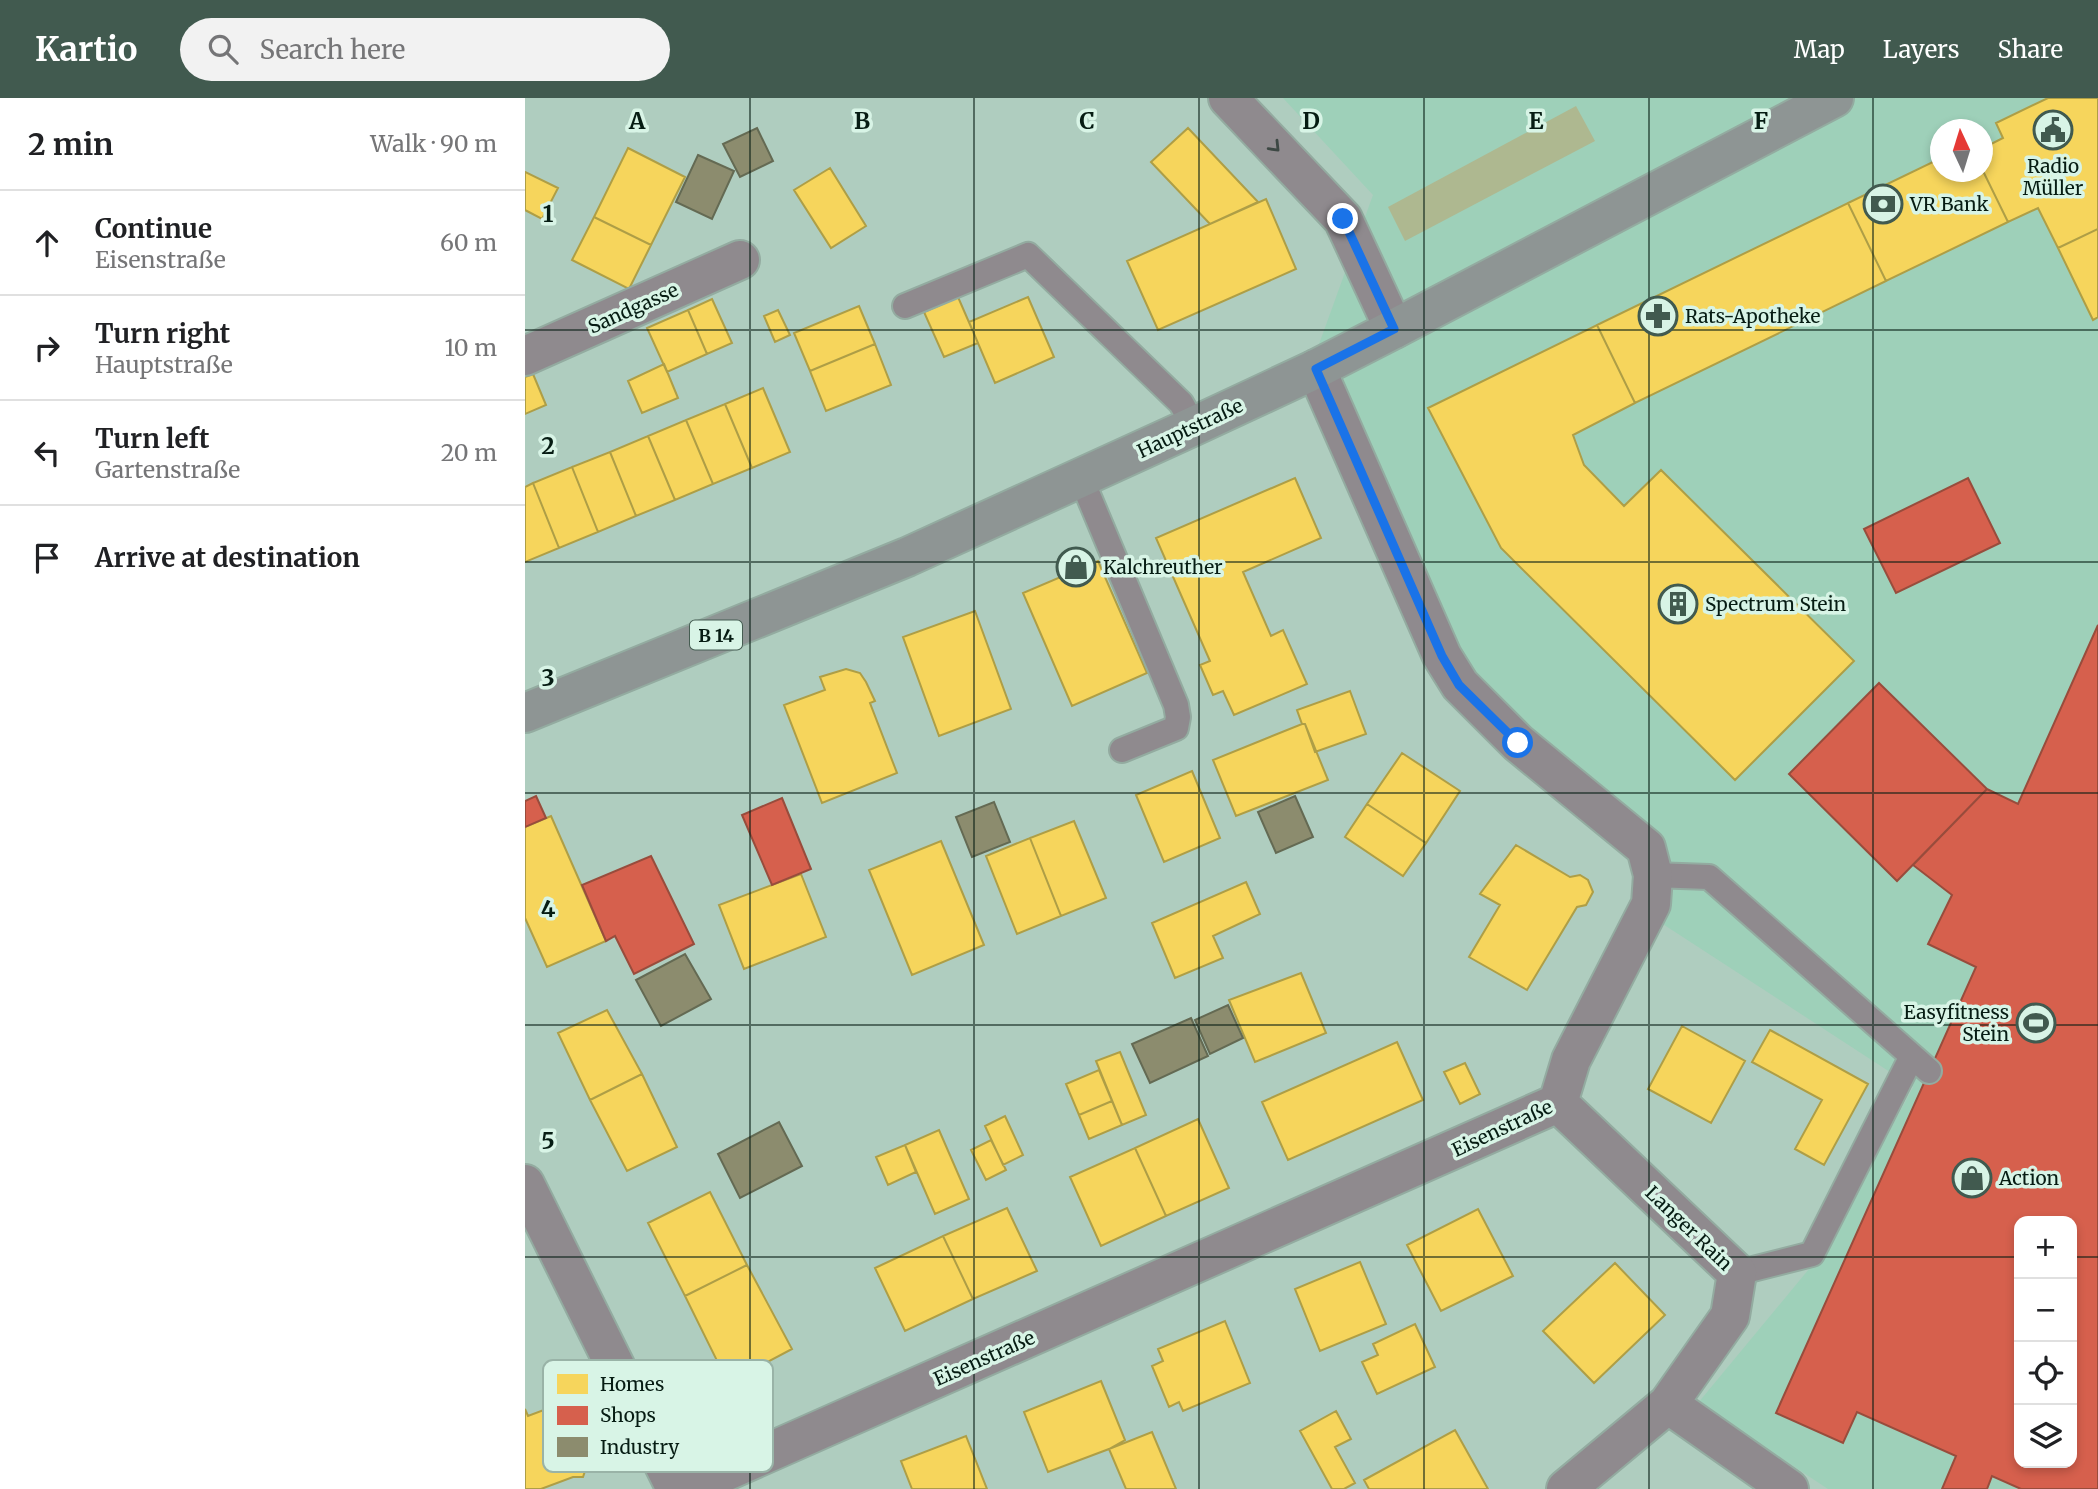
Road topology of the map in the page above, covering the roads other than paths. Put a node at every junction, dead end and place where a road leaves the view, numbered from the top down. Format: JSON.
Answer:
{"nodes":[{"id":1,"x":1227,"y":98,"type":"edge"},
{"id":2,"x":1828,"y":100,"type":"edge"},
{"id":3,"x":740,"y":260,"type":"dead end"},
{"id":4,"x":905,"y":306,"type":"dead end"},
{"id":5,"x":1394,"y":329,"type":"junction"},
{"id":6,"x":525,"y":356,"type":"edge"},
{"id":7,"x":1316,"y":369,"type":"junction"},
{"id":8,"x":1194,"y":426,"type":"junction"},
{"id":9,"x":1080,"y":478,"type":"junction"},
{"id":10,"x":525,"y":713,"type":"edge"},
{"id":11,"x":1122,"y":750,"type":"dead end"},
{"id":12,"x":1653,"y":875,"type":"junction"},
{"id":13,"x":1558,"y":1104,"type":"junction"},
{"id":14,"x":525,"y":1184,"type":"edge"},
{"id":15,"x":1737,"y":1273,"type":"junction"},
{"id":16,"x":612,"y":1360,"type":"edge"},
{"id":17,"x":1668,"y":1404,"type":"junction"},
{"id":18,"x":773,"y":1451,"type":"edge"},
{"id":19,"x":668,"y":1472,"type":"edge"},
{"id":20,"x":725,"y":1472,"type":"edge"},
{"id":21,"x":676,"y":1489,"type":"edge"},
{"id":22,"x":687,"y":1489,"type":"edge"},
{"id":23,"x":1566,"y":1489,"type":"edge"},
{"id":24,"x":1789,"y":1489,"type":"edge"}],
"edges":[{"from":1,"to":5,"type":"street","one_way":true},
{"from":2,"to":5,"type":"main road","name":"Hauptstraße","number":"B 14"},
{"from":3,"to":6,"type":"street","name":"Sandgasse"},
{"from":4,"to":8,"type":"lane"},
{"from":5,"to":7,"type":"main road","name":"Hauptstraße","number":"B 14"},
{"from":7,"to":8,"type":"main road","name":"Hauptstraße","number":"B 14"},
{"from":7,"to":12,"type":"street","name":"Eisenstraße"},
{"from":8,"to":9,"type":"main road","name":"Hauptstraße","number":"B 14"},
{"from":9,"to":10,"type":"main road","name":"Hauptstraße","number":"B 14"},
{"from":9,"to":11,"type":"lane"},
{"from":12,"to":13,"type":"street","name":"Eisenstraße"},
{"from":12,"to":15,"type":"lane"},
{"from":13,"to":15,"type":"street","name":"Langer Rain"},
{"from":13,"to":18,"type":"street","name":"Eisenstraße"},
{"from":14,"to":16,"type":"street"},
{"from":15,"to":17,"type":"street","name":"Langer Rain"},
{"from":17,"to":23,"type":"street","name":"Langer Rain"},
{"from":17,"to":24,"type":"street"},
{"from":19,"to":21,"type":"street"},
{"from":20,"to":22,"type":"street","name":"Eisenstraße"}]}
